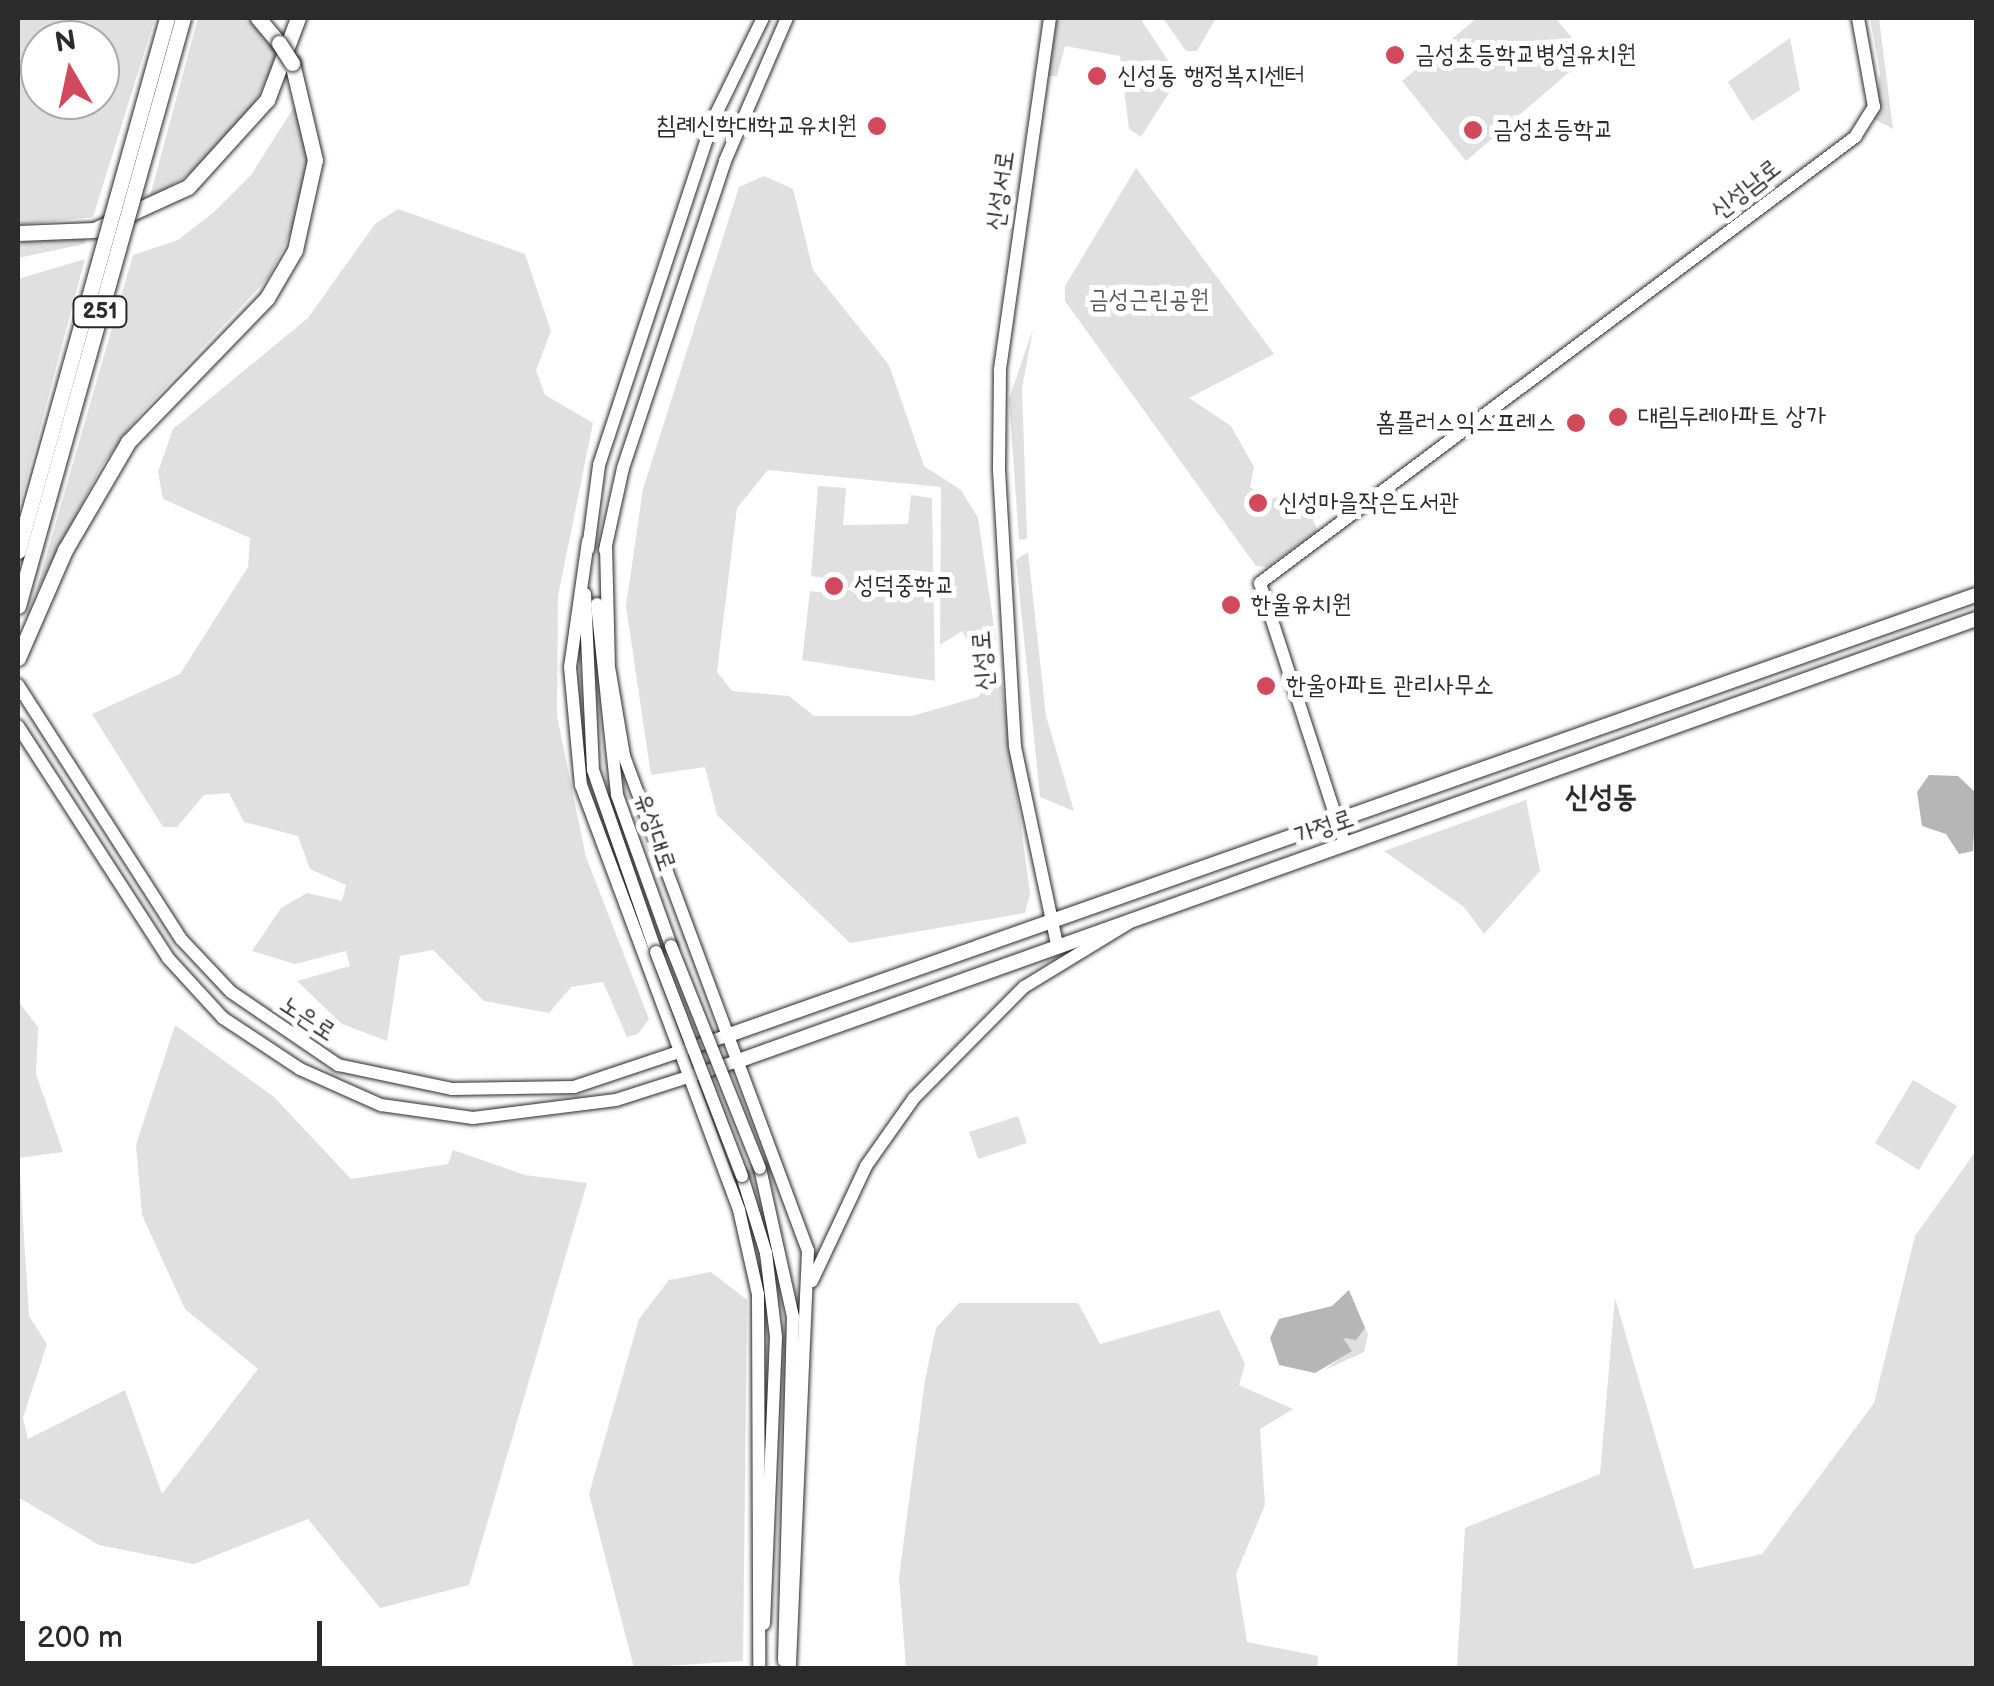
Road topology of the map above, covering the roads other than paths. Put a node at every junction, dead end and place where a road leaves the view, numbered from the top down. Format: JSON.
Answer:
{"nodes":[{"id":1,"x":167,"y":18,"type":"edge"},
{"id":2,"x":184,"y":18,"type":"edge"},
{"id":3,"x":258,"y":18,"type":"edge"},
{"id":4,"x":298,"y":18,"type":"edge"},
{"id":5,"x":762,"y":18,"type":"edge"},
{"id":6,"x":787,"y":18,"type":"edge"},
{"id":7,"x":1050,"y":18,"type":"edge"},
{"id":8,"x":1858,"y":18,"type":"edge"},
{"id":9,"x":18,"y":233,"type":"edge"},
{"id":10,"x":1000,"y":371,"type":"joint"},
{"id":11,"x":588,"y":541,"type":"junction"},
{"id":12,"x":606,"y":546,"type":"junction"},
{"id":13,"x":18,"y":551,"type":"edge"},
{"id":14,"x":1976,"y":595,"type":"edge"},
{"id":15,"x":18,"y":606,"type":"edge"},
{"id":16,"x":1976,"y":619,"type":"edge"},
{"id":17,"x":18,"y":658,"type":"edge"},
{"id":18,"x":18,"y":685,"type":"edge"},
{"id":19,"x":18,"y":726,"type":"edge"},
{"id":20,"x":1336,"y":822,"type":"junction"},
{"id":21,"x":1345,"y":845,"type":"junction"},
{"id":22,"x":1134,"y":919,"type":"junction"},
{"id":23,"x":1052,"y":923,"type":"junction"},
{"id":24,"x":1057,"y":944,"type":"junction"},
{"id":25,"x":729,"y":1035,"type":"junction"},
{"id":26,"x":676,"y":1055,"type":"junction"},
{"id":27,"x":738,"y":1061,"type":"junction"},
{"id":28,"x":686,"y":1081,"type":"junction"},
{"id":29,"x":811,"y":1283,"type":"junction"},
{"id":30,"x":761,"y":1668,"type":"edge"},
{"id":31,"x":787,"y":1668,"type":"edge"}],
"edges":[{"from":1,"to":13,"type":"highway","number":"251","bridge":true},
{"from":2,"to":15,"type":"highway","number":"251","bridge":true},
{"from":3,"to":17,"type":"highway","bridge":true},
{"from":4,"to":9,"type":"highway"},
{"from":5,"to":11,"type":"main road","name":"유성대로"},
{"from":6,"to":12,"type":"main road","name":"유성대로"},
{"from":7,"to":10,"type":"main road","name":"신성서로"},
{"from":8,"to":20,"type":"main road","name":"신성남로"},
{"from":10,"to":23,"type":"main road","name":"신성로"},
{"from":11,"to":26,"type":"main road"},
{"from":11,"to":30,"type":"main road","name":"유성대로","bridge":true},
{"from":12,"to":25,"type":"main road"},
{"from":12,"to":31,"type":"main road","name":"유성대로","bridge":true},
{"from":14,"to":20,"type":"main road","name":"가정로"},
{"from":16,"to":21,"type":"main road","name":"가정로"},
{"from":18,"to":26,"type":"main road","name":"노은로"},
{"from":19,"to":28,"type":"main road","name":"노은로"},
{"from":20,"to":21,"type":"main road"},
{"from":20,"to":23,"type":"main road","name":"가정로"},
{"from":21,"to":22,"type":"main road","name":"가정로"},
{"from":22,"to":24,"type":"main road","name":"가정로"},
{"from":22,"to":29,"type":"main road"},
{"from":23,"to":24,"type":"main road","name":"신성로"},
{"from":23,"to":25,"type":"main road","name":"가정로"},
{"from":24,"to":27,"type":"main road","name":"가정로"},
{"from":25,"to":26,"type":"main road","name":"노은로"},
{"from":25,"to":27,"type":"main road"},
{"from":26,"to":28,"type":"main road"},
{"from":27,"to":28,"type":"main road","name":"가정로"},
{"from":27,"to":29,"type":"main road"},
{"from":28,"to":30,"type":"main road"},
{"from":29,"to":31,"type":"main road"}]}
